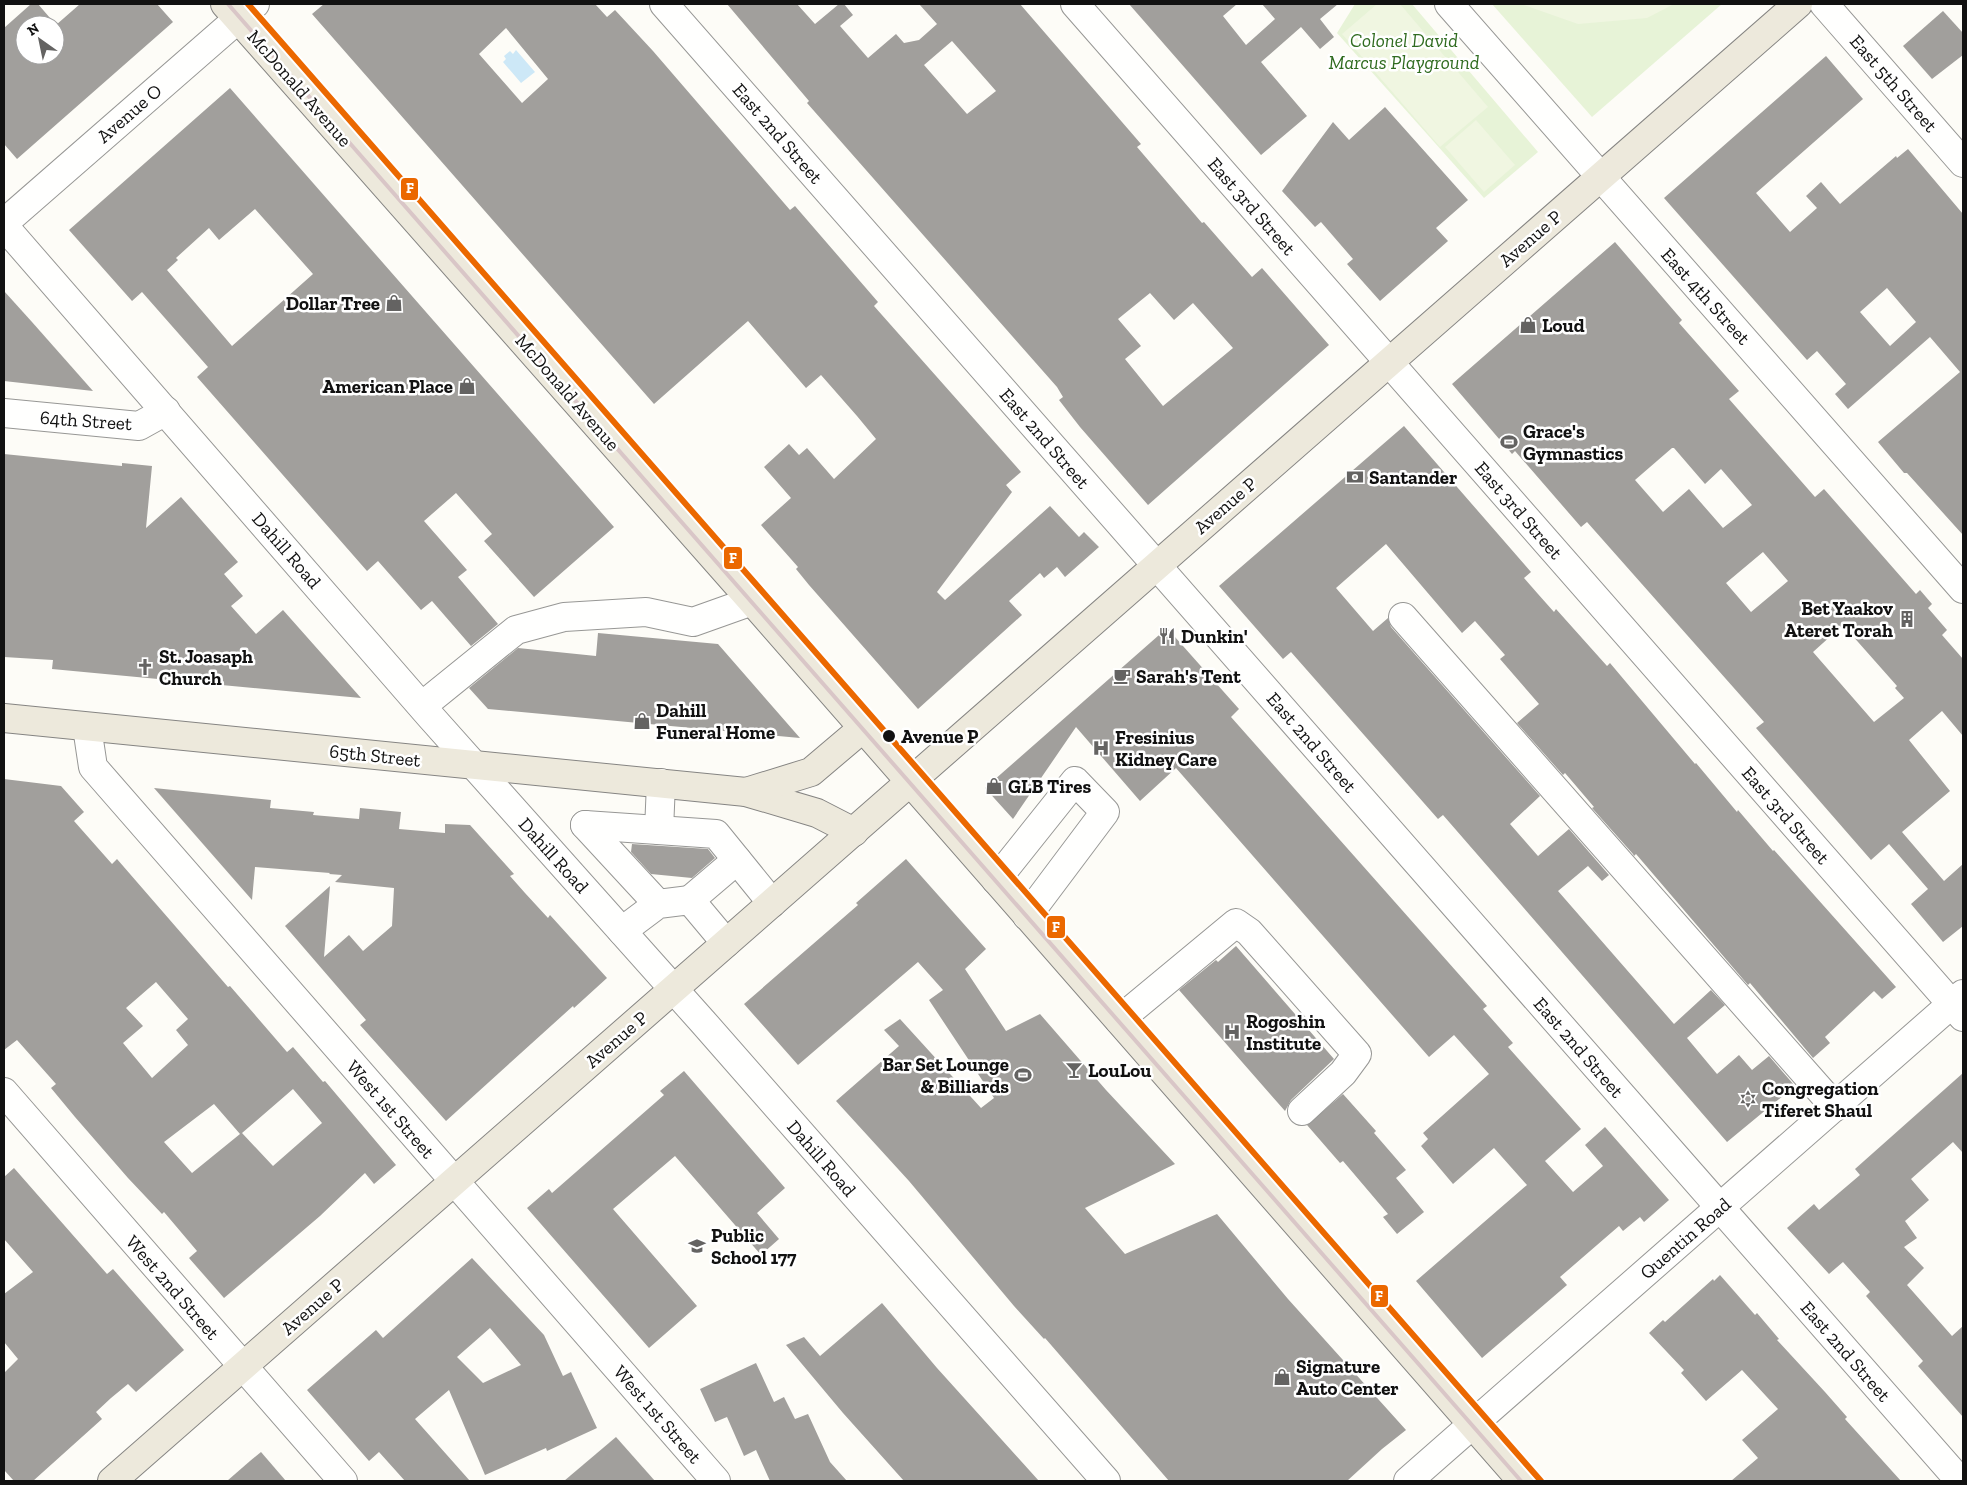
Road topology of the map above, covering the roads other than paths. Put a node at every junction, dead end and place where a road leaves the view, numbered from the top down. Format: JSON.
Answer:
{"nodes":[{"id":1,"x":664,"y":4,"type":"edge"},
{"id":2,"x":1075,"y":4,"type":"edge"},
{"id":3,"x":1449,"y":4,"type":"edge"},
{"id":4,"x":1798,"y":4,"type":"edge"},
{"id":5,"x":1824,"y":4,"type":"edge"},
{"id":6,"x":240,"y":9,"type":"edge"},
{"id":7,"x":1963,"y":163,"type":"edge"},
{"id":8,"x":1600,"y":177,"type":"junction"},
{"id":9,"x":4,"y":224,"type":"edge"},
{"id":10,"x":1389,"y":362,"type":"junction"},
{"id":11,"x":166,"y":411,"type":"junction"},
{"id":12,"x":4,"y":413,"type":"edge"},
{"id":13,"x":1157,"y":565,"type":"junction"},
{"id":14,"x":1963,"y":589,"type":"edge"},
{"id":15,"x":752,"y":601,"type":"junction"},
{"id":16,"x":1403,"y":617,"type":"dead end"},
{"id":17,"x":422,"y":706,"type":"junction"},
{"id":18,"x":4,"y":718,"type":"edge"},
{"id":19,"x":87,"y":727,"type":"junction"},
{"id":20,"x":863,"y":728,"type":"junction"},
{"id":21,"x":473,"y":765,"type":"junction"},
{"id":22,"x":910,"y":782,"type":"junction"},
{"id":23,"x":661,"y":783,"type":"junction"},
{"id":24,"x":746,"y":792,"type":"junction"},
{"id":25,"x":659,"y":830,"type":"junction"},
{"id":26,"x":854,"y":832,"type":"junction"},
{"id":27,"x":738,"y":860,"type":"junction"},
{"id":28,"x":996,"y":880,"type":"junction"},
{"id":29,"x":690,"y":900,"type":"junction"},
{"id":30,"x":772,"y":903,"type":"junction"},
{"id":31,"x":658,"y":904,"type":"junction"},
{"id":32,"x":1027,"y":916,"type":"junction"},
{"id":33,"x":622,"y":931,"type":"junction"},
{"id":34,"x":726,"y":943,"type":"junction"},
{"id":35,"x":674,"y":989,"type":"junction"},
{"id":36,"x":1960,"y":1005,"type":"edge"},
{"id":37,"x":1118,"y":1020,"type":"junction"},
{"id":38,"x":4,"y":1092,"type":"edge"},
{"id":39,"x":1835,"y":1107,"type":"junction"},
{"id":40,"x":1302,"y":1111,"type":"dead end"},
{"id":41,"x":454,"y":1181,"type":"junction"},
{"id":42,"x":1720,"y":1207,"type":"junction"},
{"id":43,"x":242,"y":1367,"type":"junction"},
{"id":44,"x":1472,"y":1425,"type":"junction"},
{"id":45,"x":112,"y":1481,"type":"edge"},
{"id":46,"x":343,"y":1481,"type":"edge"},
{"id":47,"x":716,"y":1481,"type":"edge"},
{"id":48,"x":1106,"y":1481,"type":"edge"},
{"id":49,"x":1408,"y":1481,"type":"edge"},
{"id":50,"x":1522,"y":1481,"type":"edge"},
{"id":51,"x":1960,"y":1481,"type":"edge"}],
"edges":[{"from":1,"to":13,"type":"street","name":"East 2nd Street"},
{"from":2,"to":10,"type":"street","name":"East 3rd Street"},
{"from":3,"to":8,"type":"street","name":"East 4th Street"},
{"from":4,"to":8,"type":"main road","name":"Avenue P"},
{"from":5,"to":7,"type":"street","name":"East 5th Street"},
{"from":6,"to":9,"type":"street","name":"Avenue O"},
{"from":6,"to":15,"type":"main road","name":"McDonald Avenue"},
{"from":8,"to":10,"type":"main road","name":"Avenue P"},
{"from":8,"to":14,"type":"street","name":"East 4th Street"},
{"from":9,"to":11,"type":"street","name":"Dahill Road"},
{"from":10,"to":13,"type":"main road","name":"Avenue P"},
{"from":10,"to":36,"type":"street","name":"East 3rd Street"},
{"from":11,"to":12,"type":"street","name":"64th Street"},
{"from":11,"to":17,"type":"street","name":"Dahill Road"},
{"from":13,"to":22,"type":"main road","name":"Avenue P"},
{"from":13,"to":42,"type":"street","name":"East 2nd Street"},
{"from":15,"to":17,"type":"street"},
{"from":15,"to":20,"type":"main road","name":"McDonald Avenue"},
{"from":16,"to":39,"type":"street"},
{"from":17,"to":21,"type":"street","name":"Dahill Road"},
{"from":18,"to":19,"type":"main road","name":"65th Street"},
{"from":19,"to":21,"type":"main road","name":"65th Street"},
{"from":19,"to":41,"type":"street","name":"West 1st Street"},
{"from":20,"to":22,"type":"main road","name":"McDonald Avenue"},
{"from":20,"to":24,"type":"main road","name":"65th Street"},
{"from":21,"to":23,"type":"main road","name":"65th Street"},
{"from":21,"to":33,"type":"street","name":"Dahill Road"},
{"from":22,"to":26,"type":"main road","name":"Avenue P"},
{"from":22,"to":28,"type":"main road","name":"McDonald Avenue"},
{"from":23,"to":24,"type":"main road","name":"65th Street"},
{"from":23,"to":25,"type":"street"},
{"from":24,"to":26,"type":"main road","name":"65th Street"},
{"from":25,"to":27,"type":"street"},
{"from":25,"to":31,"type":"street"},
{"from":26,"to":30,"type":"main road","name":"Avenue P"},
{"from":27,"to":29,"type":"street"},
{"from":27,"to":30,"type":"street"},
{"from":28,"to":32,"type":"main road","name":"McDonald Avenue"},
{"from":28,"to":32,"type":"street"},
{"from":29,"to":31,"type":"street"},
{"from":29,"to":34,"type":"street"},
{"from":30,"to":34,"type":"main road","name":"Avenue P"},
{"from":31,"to":33,"type":"street"},
{"from":32,"to":37,"type":"main road","name":"McDonald Avenue"},
{"from":33,"to":35,"type":"street","name":"Dahill Road"},
{"from":34,"to":35,"type":"main road","name":"Avenue P"},
{"from":35,"to":41,"type":"main road","name":"Avenue P"},
{"from":35,"to":48,"type":"street","name":"Dahill Road"},
{"from":36,"to":39,"type":"street","name":"Quentin Road"},
{"from":37,"to":40,"type":"street"},
{"from":37,"to":44,"type":"main road","name":"McDonald Avenue"},
{"from":38,"to":43,"type":"street","name":"West 2nd Street"},
{"from":39,"to":42,"type":"street","name":"Quentin Road"},
{"from":41,"to":43,"type":"main road","name":"Avenue P"},
{"from":41,"to":47,"type":"street","name":"West 1st Street"},
{"from":42,"to":44,"type":"street","name":"Quentin Road"},
{"from":42,"to":51,"type":"street","name":"East 2nd Street"},
{"from":43,"to":45,"type":"main road","name":"Avenue P"},
{"from":43,"to":46,"type":"street","name":"West 2nd Street"},
{"from":44,"to":49,"type":"street","name":"Quentin Road"},
{"from":44,"to":50,"type":"main road","name":"McDonald Avenue"}]}
